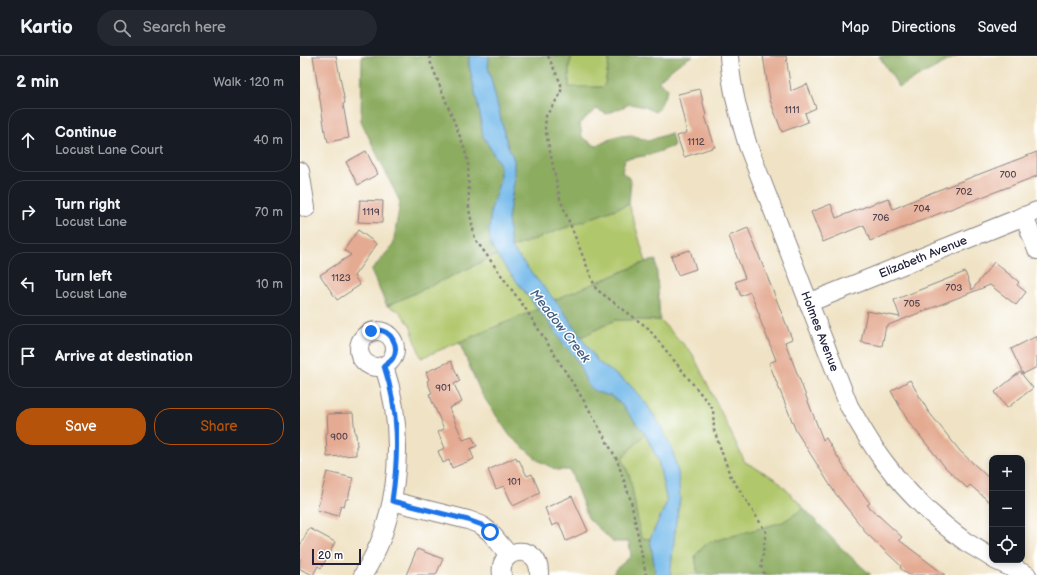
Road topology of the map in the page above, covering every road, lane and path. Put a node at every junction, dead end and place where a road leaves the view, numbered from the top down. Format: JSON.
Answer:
{"nodes":[{"id":1,"x":430,"y":56,"type":"edge"},
{"id":2,"x":548,"y":56,"type":"edge"},
{"id":3,"x":729,"y":56,"type":"edge"},
{"id":4,"x":300,"y":171,"type":"edge"},
{"id":5,"x":306,"y":208,"type":"dead end"},
{"id":6,"x":1030,"y":214,"type":"edge"},
{"id":7,"x":1037,"y":250,"type":"edge"},
{"id":8,"x":808,"y":303,"type":"junction"},
{"id":9,"x":384,"y":366,"type":"dead end"},
{"id":10,"x":392,"y":501,"type":"junction"},
{"id":11,"x":508,"y":556,"type":"junction"},
{"id":12,"x":989,"y":556,"type":"edge"},
{"id":13,"x":1001,"y":563,"type":"edge"},
{"id":14,"x":364,"y":575,"type":"edge"},
{"id":15,"x":502,"y":575,"type":"edge"},
{"id":16,"x":539,"y":575,"type":"edge"},
{"id":17,"x":646,"y":575,"type":"edge"},
{"id":18,"x":765,"y":575,"type":"edge"},
{"id":19,"x":1027,"y":575,"type":"edge"}],
"edges":[{"from":1,"to":17,"type":"path"},
{"from":2,"to":18,"type":"path"},
{"from":3,"to":8,"type":"street","name":"Holmes Avenue"},
{"from":4,"to":5,"type":"street"},
{"from":6,"to":7,"type":"street"},
{"from":6,"to":8,"type":"street","name":"Elizabeth Avenue"},
{"from":8,"to":12,"type":"street","name":"Holmes Avenue"},
{"from":9,"to":10,"type":"street"},
{"from":10,"to":11,"type":"street"},
{"from":10,"to":14,"type":"street"},
{"from":11,"to":15,"type":"street"},
{"from":11,"to":16,"type":"street"},
{"from":13,"to":19,"type":"street"}]}
